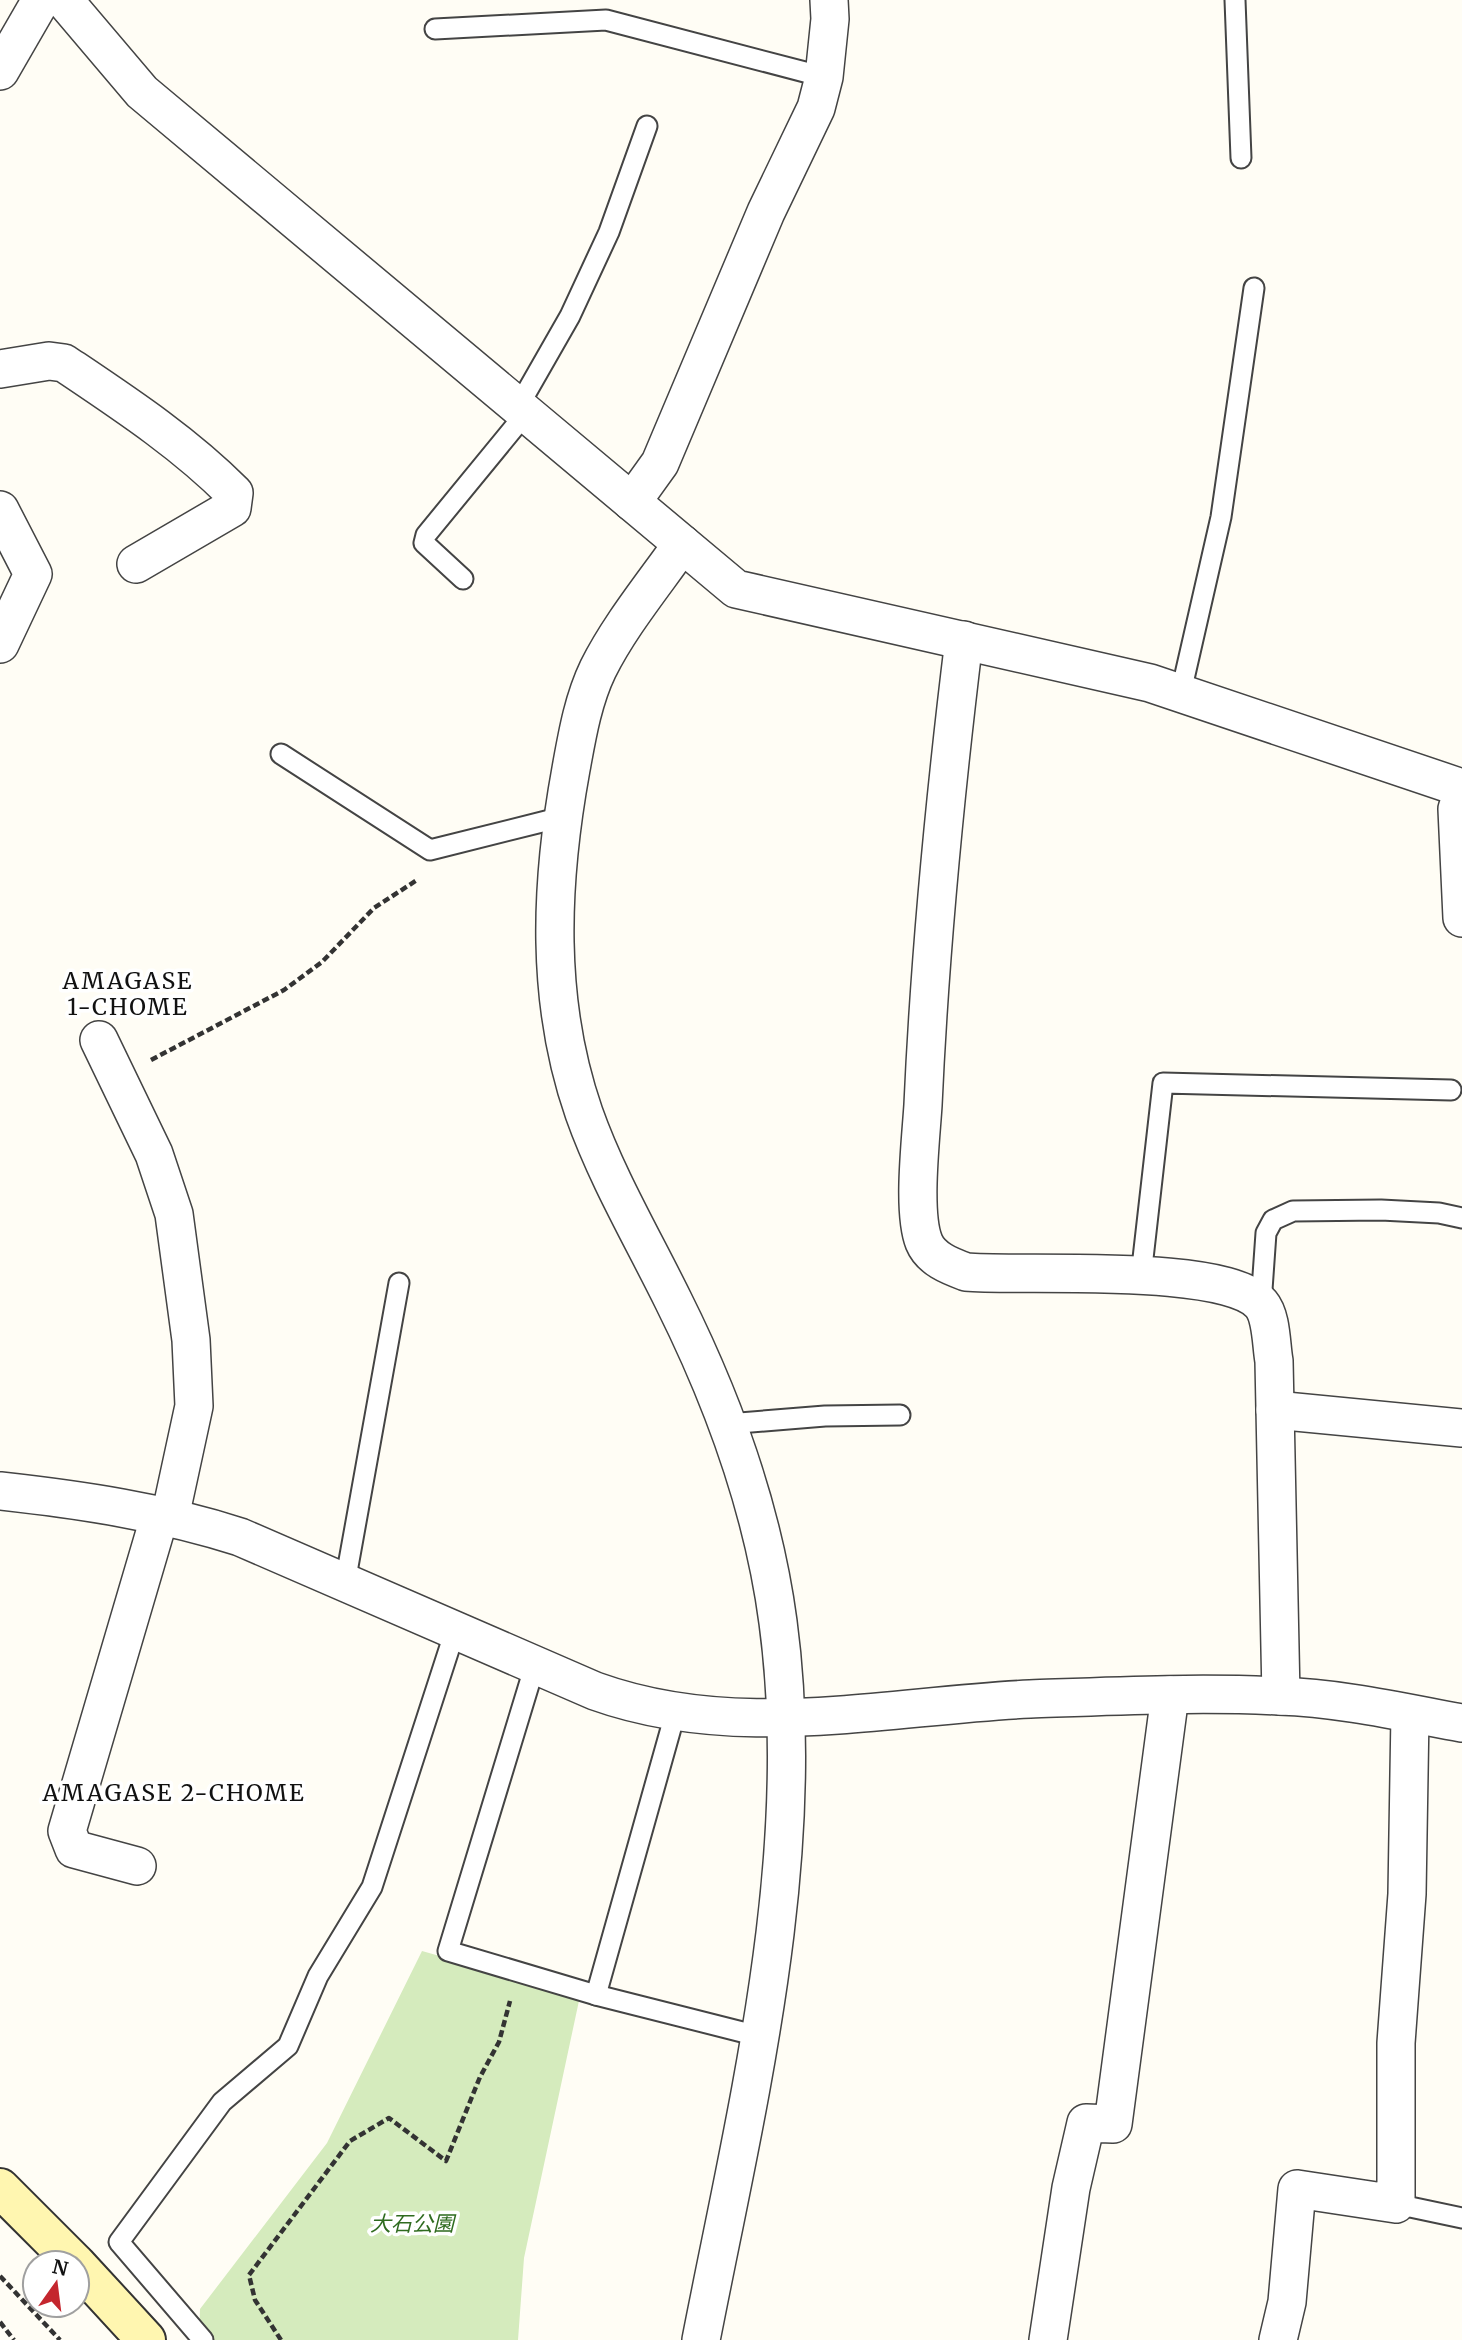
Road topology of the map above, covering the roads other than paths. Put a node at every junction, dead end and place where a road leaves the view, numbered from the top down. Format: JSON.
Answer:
{"nodes":[{"id":1,"x":41,"y":0,"type":"edge"},
{"id":2,"x":64,"y":0,"type":"edge"},
{"id":3,"x":829,"y":0,"type":"edge"},
{"id":4,"x":1235,"y":0,"type":"edge"},
{"id":5,"x":435,"y":29,"type":"dead end"},
{"id":6,"x":0,"y":71,"type":"edge"},
{"id":7,"x":824,"y":77,"type":"junction"},
{"id":8,"x":647,"y":126,"type":"dead end"},
{"id":9,"x":1241,"y":158,"type":"dead end"},
{"id":10,"x":1254,"y":288,"type":"dead end"},
{"id":11,"x":0,"y":369,"type":"edge"},
{"id":12,"x":522,"y":410,"type":"junction"},
{"id":13,"x":632,"y":502,"type":"junction"},
{"id":14,"x":0,"y":510,"type":"edge"},
{"id":15,"x":682,"y":544,"type":"junction"},
{"id":16,"x":136,"y":564,"type":"dead end"},
{"id":17,"x":463,"y":579,"type":"dead end"},
{"id":18,"x":964,"y":640,"type":"junction"},
{"id":19,"x":0,"y":644,"type":"edge"},
{"id":20,"x":1181,"y":692,"type":"junction"},
{"id":21,"x":281,"y":754,"type":"dead end"},
{"id":22,"x":1462,"y":788,"type":"edge"},
{"id":23,"x":1462,"y":795,"type":"edge"},
{"id":24,"x":562,"y":817,"type":"junction"},
{"id":25,"x":1462,"y":918,"type":"edge"},
{"id":26,"x":99,"y":1040,"type":"dead end"},
{"id":27,"x":1451,"y":1090,"type":"dead end"},
{"id":28,"x":1462,"y":1218,"type":"edge"},
{"id":29,"x":1141,"y":1276,"type":"junction"},
{"id":30,"x":399,"y":1283,"type":"dead end"},
{"id":31,"x":1261,"y":1304,"type":"junction"},
{"id":32,"x":1275,"y":1410,"type":"junction"},
{"id":33,"x":900,"y":1415,"type":"dead end"},
{"id":34,"x":727,"y":1424,"type":"junction"},
{"id":35,"x":1462,"y":1428,"type":"edge"},
{"id":36,"x":0,"y":1491,"type":"edge"},
{"id":37,"x":165,"y":1516,"type":"junction"},
{"id":38,"x":345,"y":1583,"type":"junction"},
{"id":39,"x":455,"y":1631,"type":"junction"},
{"id":40,"x":535,"y":1665,"type":"junction"},
{"id":41,"x":1170,"y":1695,"type":"junction"},
{"id":42,"x":1281,"y":1696,"type":"junction"},
{"id":43,"x":675,"y":1714,"type":"junction"},
{"id":44,"x":1410,"y":1714,"type":"junction"},
{"id":45,"x":785,"y":1719,"type":"junction"},
{"id":46,"x":1462,"y":1723,"type":"edge"},
{"id":47,"x":137,"y":1866,"type":"dead end"},
{"id":48,"x":596,"y":1995,"type":"junction"},
{"id":49,"x":758,"y":2036,"type":"junction"},
{"id":50,"x":0,"y":2188,"type":"edge"},
{"id":51,"x":1396,"y":2204,"type":"junction"},
{"id":52,"x":1462,"y":2218,"type":"edge"},
{"id":53,"x":61,"y":2249,"type":"edge"},
{"id":54,"x":91,"y":2280,"type":"edge"},
{"id":55,"x":146,"y":2340,"type":"edge"},
{"id":56,"x":203,"y":2340,"type":"edge"},
{"id":57,"x":701,"y":2340,"type":"edge"},
{"id":58,"x":1048,"y":2340,"type":"edge"},
{"id":59,"x":1278,"y":2340,"type":"edge"}],
"edges":[{"from":1,"to":6,"type":"street"},
{"from":2,"to":12,"type":"street"},
{"from":3,"to":7,"type":"street"},
{"from":4,"to":9,"type":"lane"},
{"from":5,"to":7,"type":"lane"},
{"from":7,"to":13,"type":"street"},
{"from":8,"to":12,"type":"lane"},
{"from":10,"to":20,"type":"lane"},
{"from":11,"to":16,"type":"street"},
{"from":12,"to":13,"type":"street"},
{"from":12,"to":17,"type":"lane"},
{"from":13,"to":15,"type":"street"},
{"from":14,"to":19,"type":"street"},
{"from":15,"to":18,"type":"street"},
{"from":15,"to":24,"type":"street"},
{"from":18,"to":20,"type":"street"},
{"from":18,"to":29,"type":"street"},
{"from":20,"to":22,"type":"street"},
{"from":21,"to":24,"type":"lane"},
{"from":23,"to":25,"type":"street"},
{"from":24,"to":34,"type":"street"},
{"from":26,"to":37,"type":"street"},
{"from":27,"to":29,"type":"lane"},
{"from":28,"to":31,"type":"lane"},
{"from":29,"to":31,"type":"street"},
{"from":30,"to":38,"type":"lane"},
{"from":31,"to":32,"type":"street"},
{"from":32,"to":35,"type":"street"},
{"from":32,"to":42,"type":"street"},
{"from":33,"to":34,"type":"lane"},
{"from":34,"to":45,"type":"street"},
{"from":36,"to":37,"type":"street"},
{"from":37,"to":38,"type":"street"},
{"from":37,"to":47,"type":"street"},
{"from":38,"to":39,"type":"street"},
{"from":39,"to":40,"type":"street"},
{"from":39,"to":56,"type":"lane"},
{"from":40,"to":43,"type":"street"},
{"from":40,"to":48,"type":"lane"},
{"from":41,"to":42,"type":"street"},
{"from":41,"to":45,"type":"street"},
{"from":41,"to":58,"type":"street"},
{"from":42,"to":44,"type":"street"},
{"from":43,"to":45,"type":"street"},
{"from":43,"to":48,"type":"lane"},
{"from":44,"to":46,"type":"street"},
{"from":44,"to":51,"type":"street"},
{"from":45,"to":49,"type":"street"},
{"from":48,"to":49,"type":"lane"},
{"from":49,"to":57,"type":"street"},
{"from":50,"to":53,"type":"street"},
{"from":51,"to":52,"type":"lane"},
{"from":51,"to":59,"type":"street"},
{"from":54,"to":55,"type":"street"}]}
